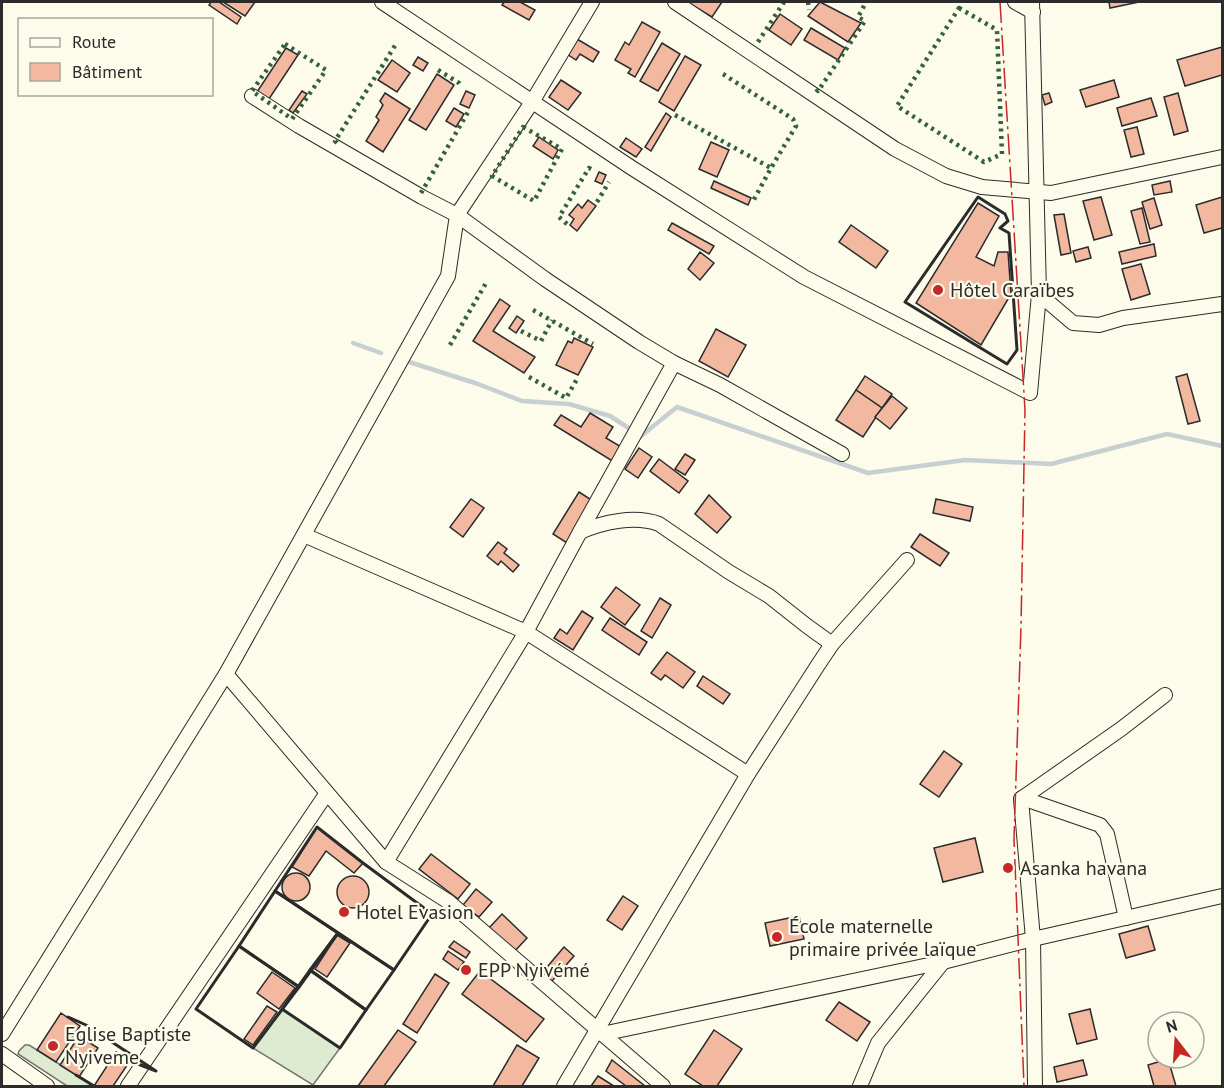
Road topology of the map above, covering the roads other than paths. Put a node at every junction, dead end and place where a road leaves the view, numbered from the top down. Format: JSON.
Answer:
{"nodes":[{"id":1,"x":382,"y":2,"type":"edge"},
{"id":2,"x":592,"y":2,"type":"edge"},
{"id":3,"x":675,"y":2,"type":"edge"},
{"id":4,"x":1015,"y":2,"type":"edge"},
{"id":5,"x":1033,"y":7,"type":"edge"},
{"id":6,"x":252,"y":96,"type":"dead end"},
{"id":7,"x":532,"y":102,"type":"junction"},
{"id":8,"x":1222,"y":157,"type":"edge"},
{"id":9,"x":1037,"y":192,"type":"junction"},
{"id":10,"x":457,"y":215,"type":"junction"},
{"id":11,"x":1039,"y":294,"type":"junction"},
{"id":12,"x":1222,"y":304,"type":"edge"},
{"id":13,"x":674,"y":363,"type":"junction"},
{"id":14,"x":842,"y":454,"type":"dead end"},
{"id":15,"x":580,"y":532,"type":"junction"},
{"id":16,"x":304,"y":535,"type":"junction"},
{"id":17,"x":907,"y":560,"type":"dead end"},
{"id":18,"x":526,"y":632,"type":"junction"},
{"id":19,"x":832,"y":644,"type":"junction"},
{"id":20,"x":226,"y":674,"type":"junction"},
{"id":21,"x":1165,"y":695,"type":"dead end"},
{"id":22,"x":748,"y":774,"type":"junction"},
{"id":23,"x":327,"y":793,"type":"junction"},
{"id":24,"x":1022,"y":798,"type":"junction"},
{"id":25,"x":386,"y":862,"type":"junction"},
{"id":26,"x":1222,"y":896,"type":"edge"},
{"id":27,"x":1126,"y":918,"type":"junction"},
{"id":28,"x":1033,"y":939,"type":"junction"},
{"id":29,"x":943,"y":962,"type":"junction"},
{"id":30,"x":600,"y":1032,"type":"junction"},
{"id":31,"x":2,"y":1034,"type":"edge"},
{"id":32,"x":2,"y":1054,"type":"edge"},
{"id":33,"x":47,"y":1086,"type":"edge"},
{"id":34,"x":128,"y":1086,"type":"edge"},
{"id":35,"x":564,"y":1086,"type":"edge"},
{"id":36,"x":663,"y":1086,"type":"edge"},
{"id":37,"x":860,"y":1086,"type":"edge"},
{"id":38,"x":1035,"y":1086,"type":"edge"}],
"edges":[{"from":1,"to":7,"type":"street"},
{"from":2,"to":7,"type":"street"},
{"from":3,"to":9,"type":"street"},
{"from":4,"to":5,"type":"street"},
{"from":5,"to":9,"type":"street"},
{"from":6,"to":10,"type":"street"},
{"from":7,"to":10,"type":"street"},
{"from":7,"to":11,"type":"street"},
{"from":8,"to":9,"type":"street"},
{"from":9,"to":11,"type":"street"},
{"from":10,"to":13,"type":"street"},
{"from":10,"to":16,"type":"street"},
{"from":11,"to":12,"type":"street"},
{"from":13,"to":14,"type":"street"},
{"from":13,"to":15,"type":"street"},
{"from":15,"to":18,"type":"street"},
{"from":15,"to":19,"type":"street"},
{"from":16,"to":18,"type":"street"},
{"from":16,"to":20,"type":"street"},
{"from":17,"to":19,"type":"street"},
{"from":18,"to":22,"type":"street"},
{"from":18,"to":25,"type":"street"},
{"from":19,"to":22,"type":"street"},
{"from":20,"to":23,"type":"street"},
{"from":20,"to":31,"type":"street"},
{"from":21,"to":24,"type":"street"},
{"from":22,"to":30,"type":"street"},
{"from":23,"to":25,"type":"street"},
{"from":23,"to":34,"type":"street"},
{"from":24,"to":27,"type":"street"},
{"from":24,"to":28,"type":"street"},
{"from":25,"to":30,"type":"street"},
{"from":26,"to":27,"type":"street"},
{"from":27,"to":28,"type":"street"},
{"from":28,"to":29,"type":"street"},
{"from":28,"to":38,"type":"street"},
{"from":29,"to":30,"type":"street"},
{"from":29,"to":37,"type":"street"},
{"from":30,"to":35,"type":"street"},
{"from":30,"to":36,"type":"street"},
{"from":32,"to":33,"type":"street"}]}
